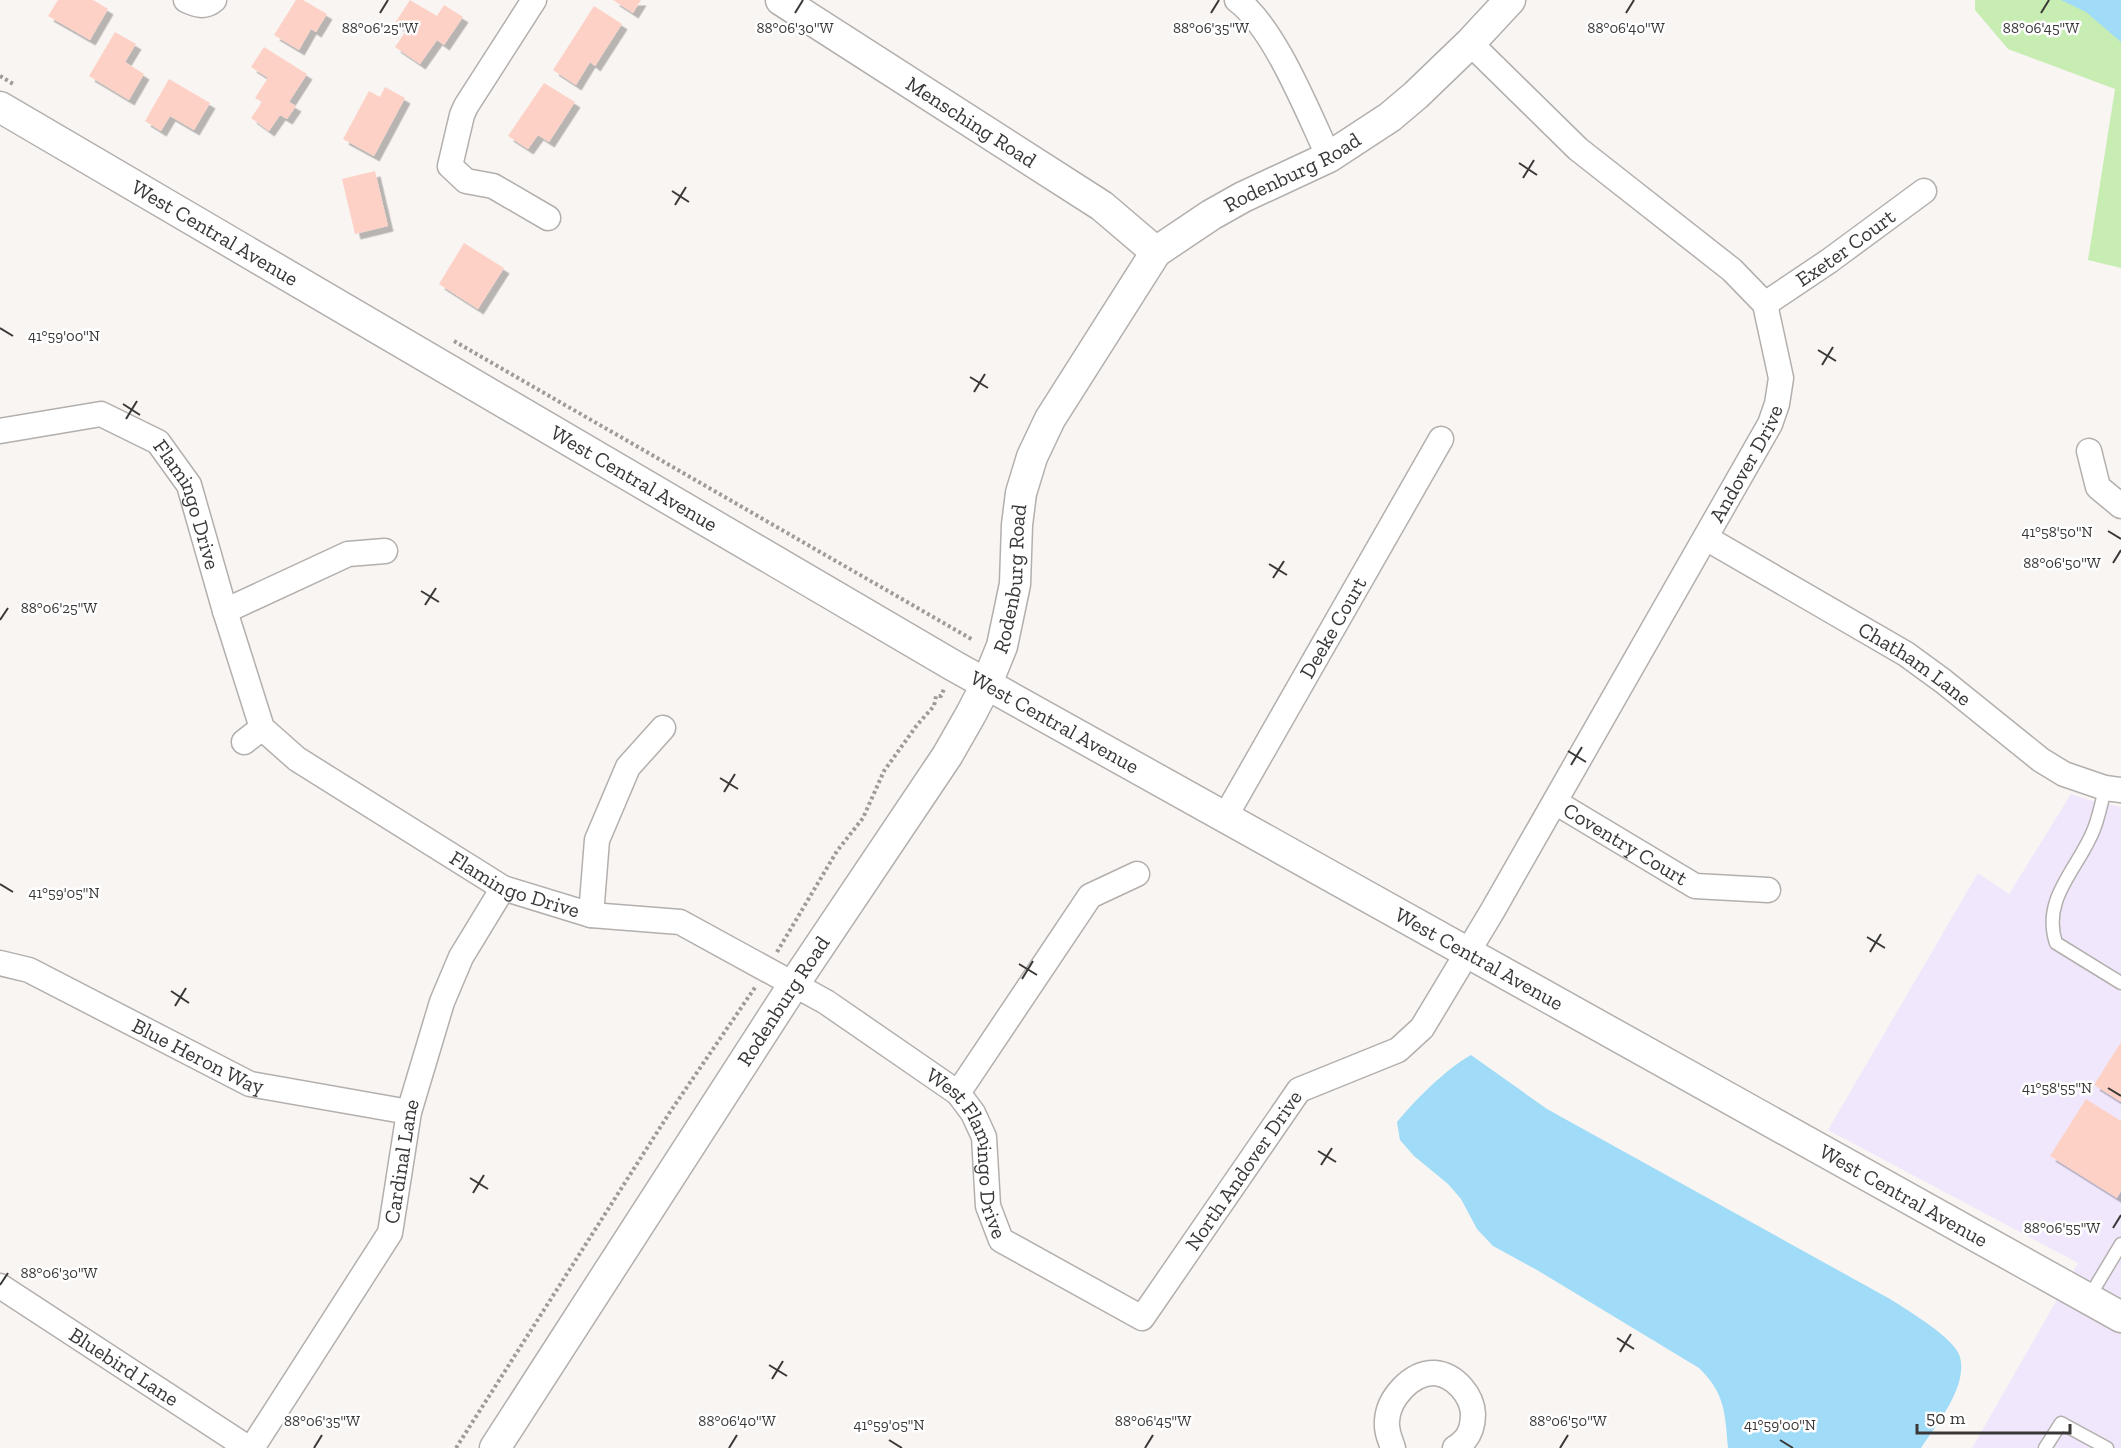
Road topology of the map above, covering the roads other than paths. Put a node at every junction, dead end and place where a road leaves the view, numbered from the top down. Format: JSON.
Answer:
{"nodes":[{"id":1,"x":186,"y":0,"type":"edge"},
{"id":2,"x":214,"y":0,"type":"edge"},
{"id":3,"x":534,"y":0,"type":"edge"},
{"id":4,"x":781,"y":0,"type":"edge"},
{"id":5,"x":1237,"y":0,"type":"edge"},
{"id":6,"x":1510,"y":0,"type":"edge"},
{"id":7,"x":1470,"y":43,"type":"junction"},
{"id":8,"x":10,"y":97,"type":"edge"},
{"id":9,"x":1329,"y":157,"type":"junction"},
{"id":10,"x":1924,"y":191,"type":"dead end"},
{"id":11,"x":548,"y":218,"type":"dead end"},
{"id":12,"x":1156,"y":252,"type":"junction"},
{"id":13,"x":1765,"y":304,"type":"junction"},
{"id":14,"x":0,"y":431,"type":"edge"},
{"id":15,"x":1441,"y":439,"type":"dead end"},
{"id":16,"x":2089,"y":451,"type":"dead end"},
{"id":17,"x":2121,"y":506,"type":"edge"},
{"id":18,"x":1706,"y":538,"type":"junction"},
{"id":19,"x":385,"y":551,"type":"dead end"},
{"id":20,"x":225,"y":611,"type":"junction"},
{"id":21,"x":987,"y":683,"type":"junction"},
{"id":22,"x":663,"y":728,"type":"dead end"},
{"id":23,"x":2113,"y":789,"type":"edge"},
{"id":24,"x":1555,"y":802,"type":"junction"},
{"id":25,"x":1225,"y":817,"type":"junction"},
{"id":26,"x":1137,"y":874,"type":"dead end"},
{"id":27,"x":503,"y":888,"type":"junction"},
{"id":28,"x":1768,"y":890,"type":"dead end"},
{"id":29,"x":591,"y":915,"type":"junction"},
{"id":30,"x":1467,"y":952,"type":"junction"},
{"id":31,"x":0,"y":963,"type":"edge"},
{"id":32,"x":2121,"y":982,"type":"edge"},
{"id":33,"x":794,"y":984,"type":"junction"},
{"id":34,"x":958,"y":1093,"type":"junction"},
{"id":35,"x":409,"y":1112,"type":"junction"},
{"id":36,"x":2121,"y":1244,"type":"edge"},
{"id":37,"x":0,"y":1286,"type":"edge"},
{"id":38,"x":2088,"y":1299,"type":"junction"},
{"id":39,"x":2121,"y":1317,"type":"edge"},
{"id":40,"x":1142,"y":1318,"type":"joint"},
{"id":41,"x":250,"y":1448,"type":"edge"},
{"id":42,"x":495,"y":1448,"type":"edge"},
{"id":43,"x":1393,"y":1448,"type":"edge"},
{"id":44,"x":1455,"y":1448,"type":"edge"},
{"id":45,"x":2045,"y":1448,"type":"edge"},
{"id":46,"x":2107,"y":1448,"type":"edge"}],
"edges":[{"from":1,"to":2,"type":"street"},
{"from":3,"to":11,"type":"street"},
{"from":4,"to":12,"type":"street","name":"Mensching Road"},
{"from":5,"to":9,"type":"street"},
{"from":6,"to":7,"type":"street","name":"Rodenburg Road"},
{"from":7,"to":9,"type":"street","name":"Rodenburg Road"},
{"from":7,"to":13,"type":"street"},
{"from":8,"to":21,"type":"street","name":"West Central Avenue"},
{"from":9,"to":12,"type":"street","name":"Rodenburg Road"},
{"from":10,"to":13,"type":"street","name":"Exeter Court"},
{"from":12,"to":21,"type":"street","name":"Rodenburg Road"},
{"from":13,"to":18,"type":"street","name":"Andover Drive"},
{"from":14,"to":20,"type":"street","name":"Flamingo Drive"},
{"from":15,"to":25,"type":"street","name":"Deeke Court"},
{"from":16,"to":17,"type":"street"},
{"from":18,"to":23,"type":"street","name":"Chatham Lane"},
{"from":18,"to":24,"type":"street","name":"Andover Drive"},
{"from":19,"to":20,"type":"street"},
{"from":20,"to":27,"type":"street","name":"Flamingo Drive"},
{"from":21,"to":25,"type":"street","name":"West Central Avenue"},
{"from":21,"to":33,"type":"street","name":"Rodenburg Road"},
{"from":22,"to":29,"type":"street"},
{"from":23,"to":32,"type":"lane"},
{"from":24,"to":28,"type":"street","name":"Coventry Court"},
{"from":24,"to":30,"type":"street","name":"Andover Drive"},
{"from":25,"to":30,"type":"street","name":"West Central Avenue"},
{"from":26,"to":34,"type":"street"},
{"from":27,"to":29,"type":"street","name":"Flamingo Drive"},
{"from":27,"to":35,"type":"street","name":"Cardinal Lane"},
{"from":29,"to":33,"type":"street","name":"Flamingo Drive"},
{"from":30,"to":38,"type":"street","name":"West Central Avenue"},
{"from":30,"to":40,"type":"street","name":"North Andover Drive"},
{"from":31,"to":35,"type":"street","name":"Blue Heron Way"},
{"from":33,"to":34,"type":"street","name":"West Flamingo Drive"},
{"from":33,"to":42,"type":"street","name":"Rodenburg Road"},
{"from":34,"to":40,"type":"street","name":"West Flamingo Drive"},
{"from":35,"to":41,"type":"street","name":"Cardinal Lane"},
{"from":36,"to":38,"type":"lane"},
{"from":37,"to":41,"type":"street","name":"Bluebird Lane"},
{"from":38,"to":39,"type":"street","name":"West Central Avenue"},
{"from":43,"to":44,"type":"street"},
{"from":45,"to":46,"type":"lane"}]}
